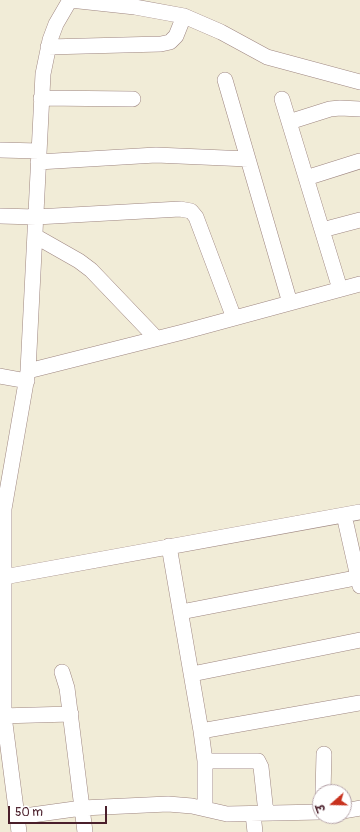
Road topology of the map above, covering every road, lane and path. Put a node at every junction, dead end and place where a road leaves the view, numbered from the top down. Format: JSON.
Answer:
{"nodes":[{"id":1,"x":66,"y":1,"type":"edge"},
{"id":2,"x":143,"y":4,"type":"edge"},
{"id":3,"x":184,"y":16,"type":"junction"},
{"id":4,"x":48,"y":47,"type":"junction"},
{"id":5,"x":225,"y":80,"type":"dead end"},
{"id":6,"x":360,"y":82,"type":"edge"},
{"id":7,"x":41,"y":98,"type":"junction"},
{"id":8,"x":133,"y":99,"type":"dead end"},
{"id":9,"x":282,"y":99,"type":"dead end"},
{"id":10,"x":360,"y":109,"type":"edge"},
{"id":11,"x":289,"y":122,"type":"junction"},
{"id":12,"x":0,"y":150,"type":"edge"},
{"id":13,"x":39,"y":156,"type":"junction"},
{"id":14,"x":248,"y":160,"type":"junction"},
{"id":15,"x":360,"y":161,"type":"edge"},
{"id":16,"x":306,"y":178,"type":"junction"},
{"id":17,"x":0,"y":216,"type":"edge"},
{"id":18,"x":36,"y":218,"type":"junction"},
{"id":19,"x":360,"y":220,"type":"edge"},
{"id":20,"x":322,"y":230,"type":"junction"},
{"id":21,"x":35,"y":236,"type":"junction"},
{"id":22,"x":360,"y":284,"type":"edge"},
{"id":23,"x":340,"y":289,"type":"junction"},
{"id":24,"x":290,"y":303,"type":"junction"},
{"id":25,"x":234,"y":318,"type":"junction"},
{"id":26,"x":156,"y":338,"type":"junction"},
{"id":27,"x":0,"y":376,"type":"edge"},
{"id":28,"x":28,"y":376,"type":"junction"},
{"id":29,"x":360,"y":512,"type":"edge"},
{"id":30,"x":344,"y":515,"type":"junction"},
{"id":31,"x":2,"y":529,"type":"edge"},
{"id":32,"x":169,"y":546,"type":"junction"},
{"id":33,"x":4,"y":577,"type":"junction"},
{"id":34,"x":359,"y":580,"type":"edge"},
{"id":35,"x":181,"y":612,"type":"junction"},
{"id":36,"x":360,"y":640,"type":"edge"},
{"id":37,"x":2,"y":641,"type":"edge"},
{"id":38,"x":2,"y":672,"type":"edge"},
{"id":39,"x":62,"y":672,"type":"dead end"},
{"id":40,"x":192,"y":674,"type":"junction"},
{"id":41,"x":360,"y":703,"type":"edge"},
{"id":42,"x":71,"y":714,"type":"junction"},
{"id":43,"x":2,"y":716,"type":"edge"},
{"id":44,"x":201,"y":731,"type":"junction"},
{"id":45,"x":324,"y":754,"type":"dead end"},
{"id":46,"x":205,"y":761,"type":"junction"},
{"id":47,"x":6,"y":775,"type":"edge"},
{"id":48,"x":323,"y":784,"type":"edge"},
{"id":49,"x":82,"y":808,"type":"junction"},
{"id":50,"x":205,"y":809,"type":"junction"},
{"id":51,"x":312,"y":812,"type":"edge"},
{"id":52,"x":260,"y":814,"type":"junction"},
{"id":53,"x":16,"y":817,"type":"junction"},
{"id":54,"x":19,"y":832,"type":"edge"},
{"id":55,"x":85,"y":832,"type":"edge"},
{"id":56,"x":255,"y":832,"type":"edge"}],
"edges":[{"from":1,"to":2,"type":"street"},
{"from":1,"to":4,"type":"street"},
{"from":2,"to":3,"type":"street"},
{"from":3,"to":4,"type":"street"},
{"from":3,"to":6,"type":"street"},
{"from":4,"to":7,"type":"street"},
{"from":5,"to":14,"type":"street"},
{"from":7,"to":8,"type":"street"},
{"from":7,"to":13,"type":"street"},
{"from":9,"to":11,"type":"street"},
{"from":10,"to":11,"type":"street"},
{"from":11,"to":16,"type":"street"},
{"from":12,"to":13,"type":"street"},
{"from":13,"to":14,"type":"street"},
{"from":13,"to":18,"type":"street"},
{"from":14,"to":24,"type":"street"},
{"from":15,"to":16,"type":"street"},
{"from":16,"to":20,"type":"street"},
{"from":17,"to":18,"type":"street"},
{"from":18,"to":21,"type":"street"},
{"from":18,"to":25,"type":"street"},
{"from":19,"to":20,"type":"street"},
{"from":20,"to":23,"type":"street"},
{"from":21,"to":26,"type":"street"},
{"from":21,"to":28,"type":"street"},
{"from":22,"to":23,"type":"street"},
{"from":23,"to":24,"type":"street"},
{"from":24,"to":25,"type":"street"},
{"from":25,"to":26,"type":"street"},
{"from":26,"to":28,"type":"street"},
{"from":27,"to":28,"type":"street"},
{"from":28,"to":31,"type":"street"},
{"from":29,"to":30,"type":"street"},
{"from":30,"to":32,"type":"street"},
{"from":30,"to":34,"type":"street"},
{"from":31,"to":33,"type":"street"},
{"from":32,"to":33,"type":"street"},
{"from":32,"to":35,"type":"street"},
{"from":33,"to":37,"type":"street"},
{"from":34,"to":35,"type":"street"},
{"from":35,"to":40,"type":"street"},
{"from":36,"to":40,"type":"street"},
{"from":37,"to":38,"type":"street"},
{"from":38,"to":43,"type":"street"},
{"from":39,"to":42,"type":"street"},
{"from":40,"to":44,"type":"street"},
{"from":41,"to":44,"type":"street"},
{"from":42,"to":43,"type":"street"},
{"from":42,"to":49,"type":"street"},
{"from":43,"to":47,"type":"street"},
{"from":44,"to":46,"type":"street"},
{"from":45,"to":48,"type":"street"},
{"from":46,"to":50,"type":"street"},
{"from":46,"to":52,"type":"street"},
{"from":47,"to":53,"type":"street"},
{"from":49,"to":50,"type":"street"},
{"from":49,"to":53,"type":"street"},
{"from":49,"to":55,"type":"street"},
{"from":50,"to":52,"type":"street"},
{"from":51,"to":52,"type":"street"},
{"from":52,"to":56,"type":"street"},
{"from":53,"to":54,"type":"street"}]}
